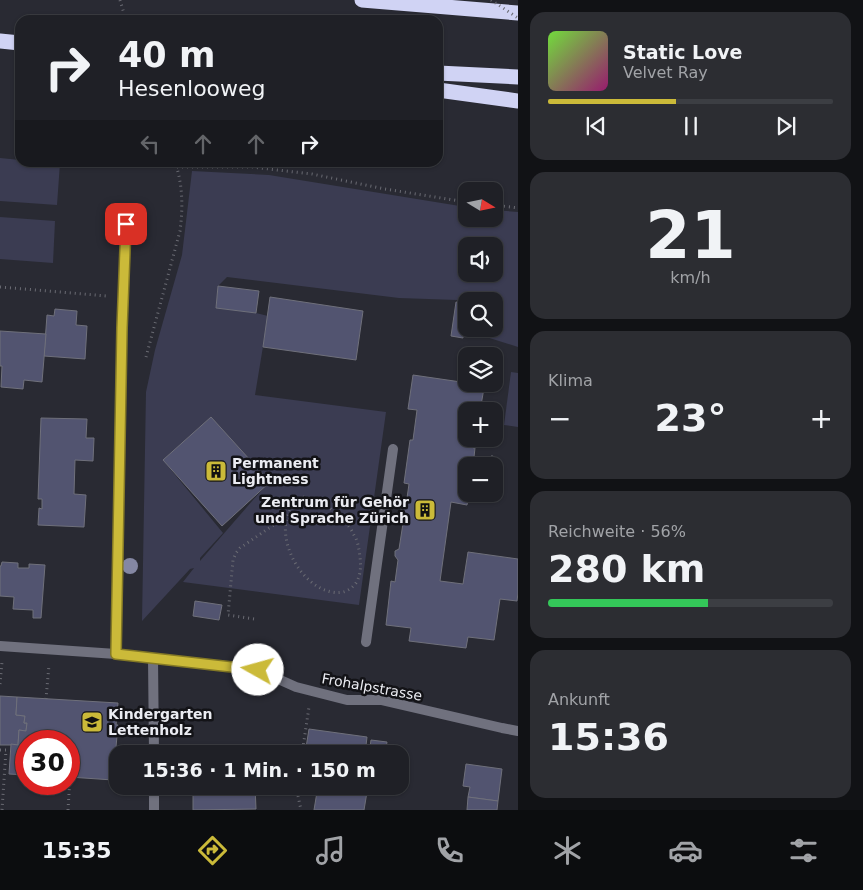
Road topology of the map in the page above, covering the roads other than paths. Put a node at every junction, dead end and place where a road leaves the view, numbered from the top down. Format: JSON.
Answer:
{"nodes":[{"id":1,"x":362,"y":0,"type":"edge"},
{"id":2,"x":518,"y":13,"type":"edge"},
{"id":3,"x":0,"y":41,"type":"edge"},
{"id":4,"x":15,"y":42,"type":"edge"},
{"id":5,"x":443,"y":73,"type":"edge"},
{"id":6,"x":518,"y":77,"type":"edge"},
{"id":7,"x":443,"y":91,"type":"edge"},
{"id":8,"x":518,"y":101,"type":"edge"},
{"id":9,"x":126,"y":224,"type":"dead end"},
{"id":10,"x":393,"y":449,"type":"dead end"},
{"id":11,"x":366,"y":642,"type":"dead end"},
{"id":12,"x":0,"y":646,"type":"edge"},
{"id":13,"x":116,"y":654,"type":"junction"},
{"id":14,"x":154,"y":658,"type":"junction"},
{"id":15,"x":518,"y":730,"type":"edge"},
{"id":16,"x":154,"y":745,"type":"edge"},
{"id":17,"x":154,"y":795,"type":"edge"},
{"id":18,"x":154,"y":810,"type":"edge"}],
"edges":[{"from":1,"to":2,"type":"highway"},
{"from":3,"to":4,"type":"highway"},
{"from":5,"to":6,"type":"highway"},
{"from":7,"to":8,"type":"highway"},
{"from":9,"to":13,"type":"street"},
{"from":10,"to":11,"type":"street"},
{"from":12,"to":13,"type":"street","name":"Frohalpstrasse"},
{"from":13,"to":14,"type":"street","name":"Frohalpstrasse"},
{"from":14,"to":15,"type":"street","name":"Frohalpstrasse"},
{"from":14,"to":16,"type":"street"},
{"from":17,"to":18,"type":"street"}]}
